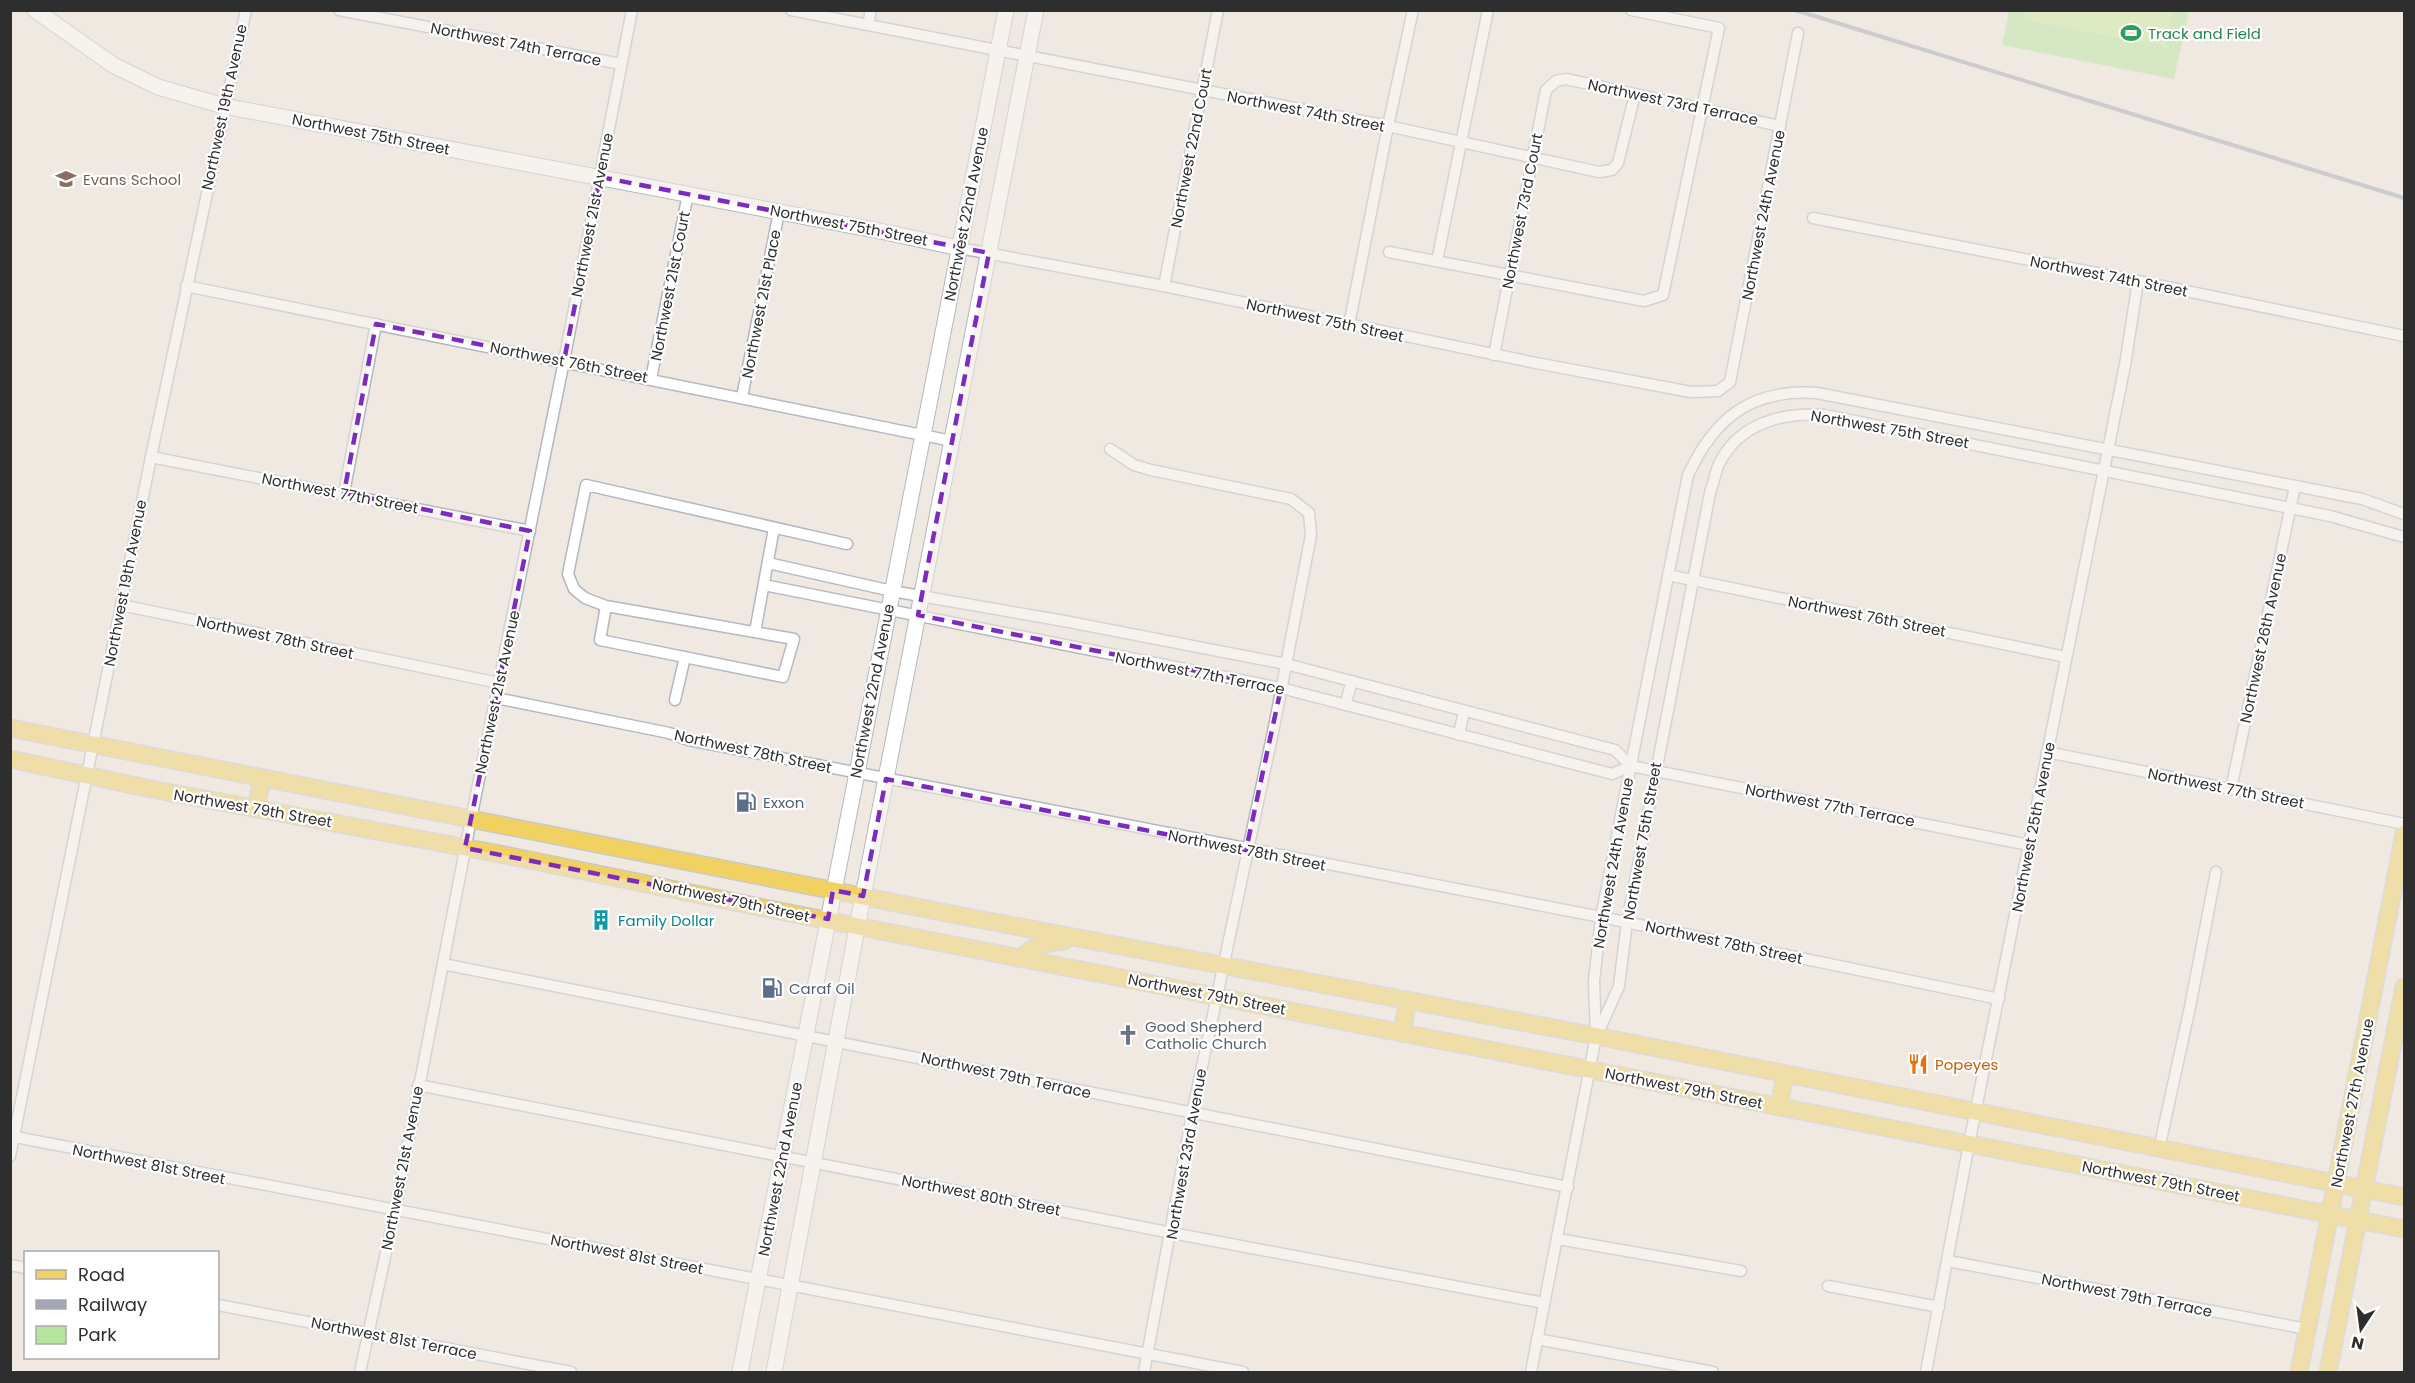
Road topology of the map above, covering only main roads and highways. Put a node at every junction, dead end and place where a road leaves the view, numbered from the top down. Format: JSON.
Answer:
{"nodes":[{"id":1,"x":35,"y":10,"type":"edge"},
{"id":2,"x":1006,"y":10,"type":"edge"},
{"id":3,"x":1036,"y":10,"type":"edge"},
{"id":4,"x":959,"y":248,"type":"junction"},
{"id":5,"x":10,"y":728,"type":"edge"},
{"id":6,"x":10,"y":759,"type":"edge"},
{"id":7,"x":262,"y":778,"type":"junction"},
{"id":8,"x":256,"y":808,"type":"junction"},
{"id":9,"x":2404,"y":834,"type":"edge"},
{"id":10,"x":670,"y":859,"type":"junction"},
{"id":11,"x":667,"y":886,"type":"junction"},
{"id":12,"x":833,"y":890,"type":"junction"},
{"id":13,"x":863,"y":896,"type":"junction"},
{"id":14,"x":828,"y":920,"type":"junction"},
{"id":15,"x":857,"y":925,"type":"junction"},
{"id":16,"x":1110,"y":944,"type":"junction"},
{"id":17,"x":1022,"y":957,"type":"junction"},
{"id":18,"x":2404,"y":987,"type":"edge"},
{"id":19,"x":1408,"y":1000,"type":"junction"},
{"id":20,"x":2370,"y":1017,"type":"junction"},
{"id":21,"x":2397,"y":1023,"type":"junction"},
{"id":22,"x":1402,"y":1032,"type":"junction"},
{"id":23,"x":1785,"y":1074,"type":"junction"},
{"id":24,"x":1779,"y":1107,"type":"junction"},
{"id":25,"x":2336,"y":1182,"type":"junction"},
{"id":26,"x":2365,"y":1189,"type":"junction"},
{"id":27,"x":2404,"y":1197,"type":"edge"},
{"id":28,"x":2330,"y":1214,"type":"junction"},
{"id":29,"x":2359,"y":1220,"type":"junction"},
{"id":30,"x":2404,"y":1229,"type":"edge"},
{"id":31,"x":740,"y":1372,"type":"edge"},
{"id":32,"x":774,"y":1372,"type":"edge"},
{"id":33,"x":2299,"y":1372,"type":"edge"},
{"id":34,"x":2328,"y":1372,"type":"edge"}],
"edges":[{"from":1,"to":4,"type":"main road","name":"Northwest 75th Street"},
{"from":2,"to":4,"type":"main road","name":"Northwest 22nd Avenue"},
{"from":3,"to":13,"type":"main road","name":"Northwest 22nd Avenue"},
{"from":4,"to":12,"type":"main road","name":"Northwest 22nd Avenue"},
{"from":5,"to":7,"type":"main road","name":"Northwest 79th Street"},
{"from":6,"to":8,"type":"main road","name":"Northwest 79th Street"},
{"from":7,"to":8,"type":"main road"},
{"from":7,"to":10,"type":"main road","name":"Northwest 79th Street"},
{"from":8,"to":11,"type":"main road","name":"Northwest 79th Street"},
{"from":9,"to":20,"type":"main road","name":"Northwest 27th Avenue"},
{"from":10,"to":11,"type":"main road"},
{"from":10,"to":12,"type":"main road","name":"Northwest 79th Street"},
{"from":11,"to":14,"type":"main road","name":"Northwest 79th Street"},
{"from":12,"to":13,"type":"main road","name":"Northwest 79th Street"},
{"from":12,"to":14,"type":"main road","name":"Northwest 22nd Avenue"},
{"from":13,"to":15,"type":"main road","name":"Northwest 22nd Avenue"},
{"from":13,"to":16,"type":"main road","name":"Northwest 79th Street"},
{"from":14,"to":15,"type":"main road","name":"Northwest 79th Street"},
{"from":14,"to":31,"type":"main road","name":"Northwest 22nd Avenue"},
{"from":15,"to":17,"type":"main road","name":"Northwest 79th Street"},
{"from":15,"to":32,"type":"main road","name":"Northwest 22nd Avenue"},
{"from":16,"to":17,"type":"main road"},
{"from":16,"to":19,"type":"main road","name":"Northwest 79th Street"},
{"from":17,"to":22,"type":"main road","name":"Northwest 79th Street"},
{"from":18,"to":21,"type":"main road","name":"Northwest 27th Avenue"},
{"from":19,"to":22,"type":"main road"},
{"from":19,"to":23,"type":"main road","name":"Northwest 79th Street"},
{"from":20,"to":21,"type":"main road"},
{"from":20,"to":25,"type":"main road","name":"Northwest 27th Avenue"},
{"from":21,"to":26,"type":"main road","name":"Northwest 27th Avenue"},
{"from":22,"to":24,"type":"main road","name":"Northwest 79th Street"},
{"from":23,"to":24,"type":"main road"},
{"from":23,"to":25,"type":"main road","name":"Northwest 79th Street"},
{"from":24,"to":28,"type":"main road","name":"Northwest 79th Street"},
{"from":25,"to":26,"type":"main road","name":"Northwest 79th Street"},
{"from":25,"to":28,"type":"main road","name":"Northwest 27th Avenue"},
{"from":26,"to":27,"type":"main road","name":"Northwest 79th Street"},
{"from":26,"to":29,"type":"main road","name":"Northwest 27th Avenue"},
{"from":28,"to":29,"type":"main road","name":"Northwest 79th Street"},
{"from":28,"to":33,"type":"main road","name":"Northwest 27th Avenue"},
{"from":29,"to":30,"type":"main road","name":"Northwest 79th Street"},
{"from":29,"to":34,"type":"main road","name":"Northwest 27th Avenue"}]}
